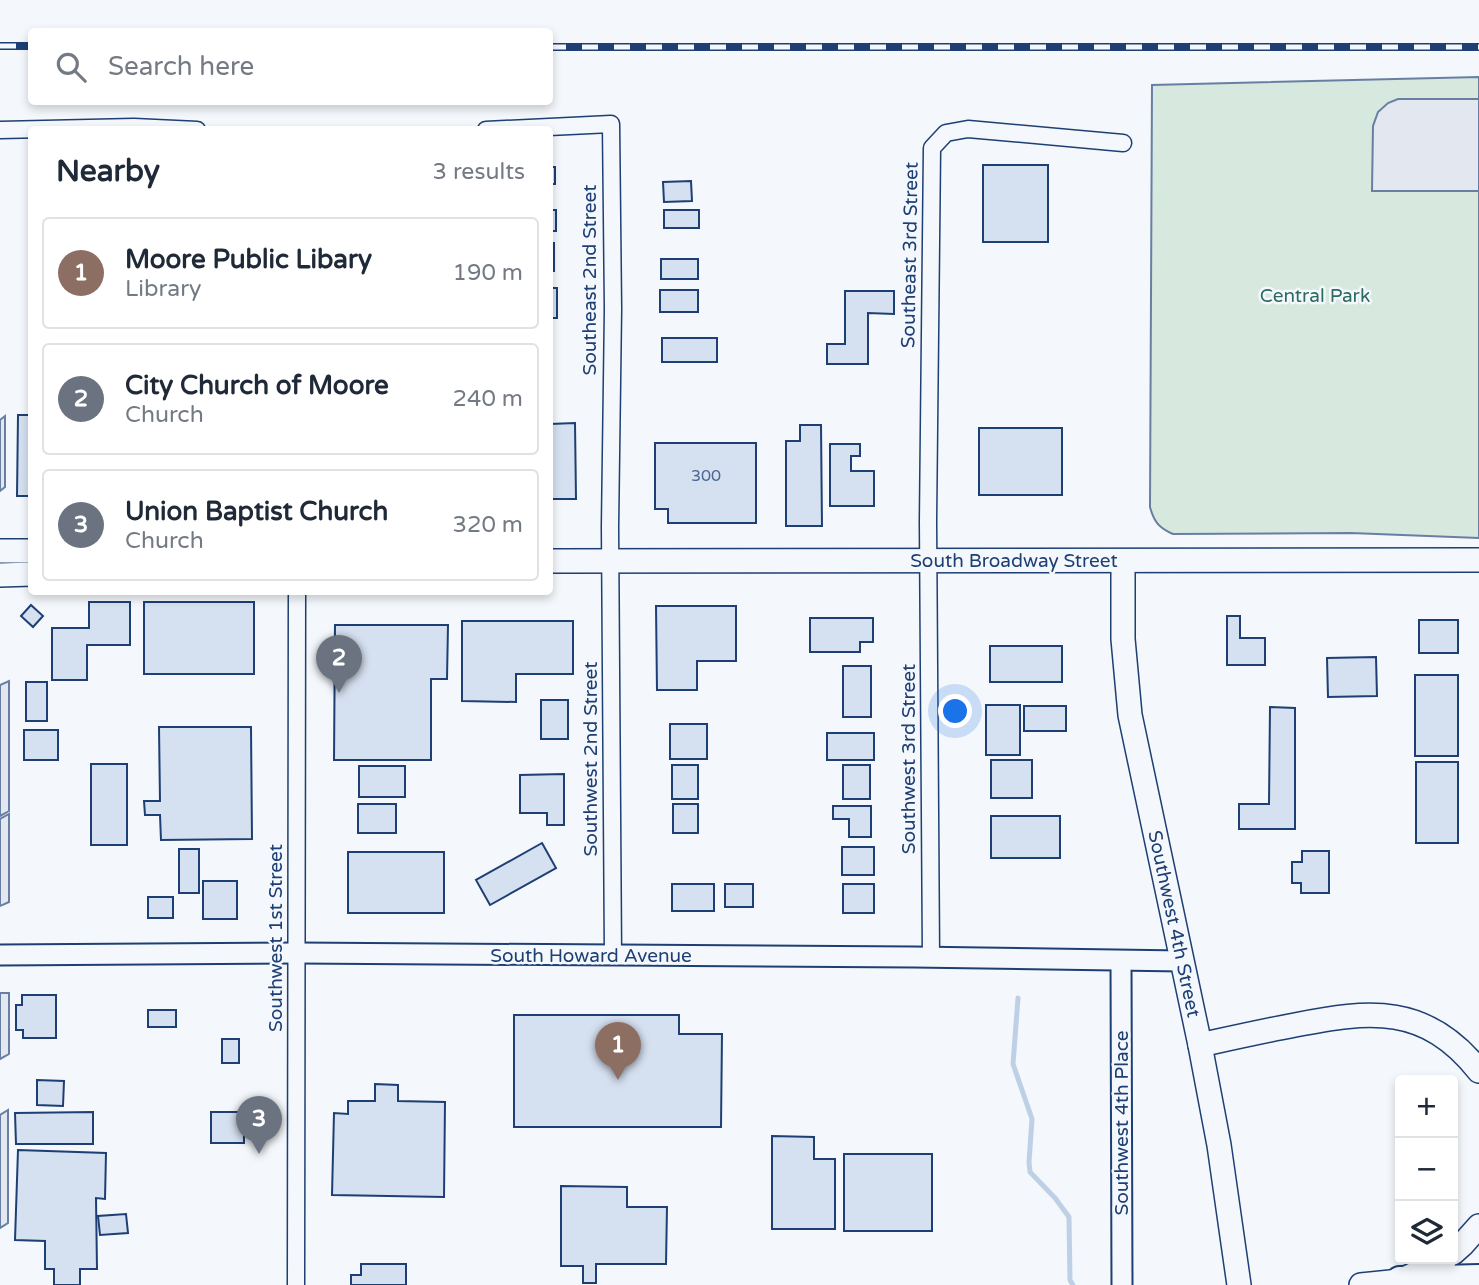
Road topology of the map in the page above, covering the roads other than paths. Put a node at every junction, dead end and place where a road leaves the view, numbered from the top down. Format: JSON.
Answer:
{"nodes":[{"id":1,"x":553,"y":127,"type":"edge"},
{"id":2,"x":28,"y":129,"type":"edge"},
{"id":3,"x":0,"y":130,"type":"edge"},
{"id":4,"x":1124,"y":143,"type":"dead end"},
{"id":5,"x":0,"y":551,"type":"edge"},
{"id":6,"x":28,"y":551,"type":"edge"},
{"id":7,"x":1479,"y":560,"type":"edge"},
{"id":8,"x":553,"y":561,"type":"edge"},
{"id":9,"x":611,"y":561,"type":"junction"},
{"id":10,"x":1124,"y":561,"type":"junction"},
{"id":11,"x":929,"y":562,"type":"junction"},
{"id":12,"x":28,"y":574,"type":"edge"},
{"id":13,"x":0,"y":575,"type":"edge"},
{"id":14,"x":297,"y":595,"type":"edge"},
{"id":15,"x":297,"y":953,"type":"junction"},
{"id":16,"x":0,"y":956,"type":"edge"},
{"id":17,"x":613,"y":956,"type":"junction"},
{"id":18,"x":931,"y":957,"type":"junction"},
{"id":19,"x":1182,"y":961,"type":"junction"},
{"id":20,"x":1121,"y":962,"type":"junction"},
{"id":21,"x":1200,"y":1045,"type":"junction"},
{"id":22,"x":1479,"y":1070,"type":"edge"},
{"id":23,"x":1479,"y":1226,"type":"edge"},
{"id":24,"x":1458,"y":1249,"type":"edge"},
{"id":25,"x":1435,"y":1264,"type":"edge"},
{"id":26,"x":1479,"y":1279,"type":"edge"},
{"id":27,"x":1400,"y":1281,"type":"junction"},
{"id":28,"x":296,"y":1285,"type":"edge"},
{"id":29,"x":1122,"y":1285,"type":"edge"},
{"id":30,"x":1239,"y":1285,"type":"edge"},
{"id":31,"x":1361,"y":1285,"type":"edge"}],
"edges":[{"from":1,"to":9,"type":"street","name":"Southeast 2nd Street"},
{"from":2,"to":3,"type":"street"},
{"from":4,"to":11,"type":"street","name":"Southeast 3rd Street"},
{"from":5,"to":6,"type":"main road"},
{"from":7,"to":10,"type":"main road","name":"South Broadway Street"},
{"from":8,"to":9,"type":"main road","name":"South Broadway Street"},
{"from":9,"to":11,"type":"main road","name":"South Broadway Street"},
{"from":9,"to":17,"type":"street","name":"Southwest 2nd Street"},
{"from":10,"to":11,"type":"main road","name":"South Broadway Street"},
{"from":10,"to":19,"type":"main road","name":"Southwest 4th Street"},
{"from":11,"to":18,"type":"street","name":"Southwest 3rd Street"},
{"from":12,"to":13,"type":"main road"},
{"from":14,"to":15,"type":"street","name":"Southwest 1st Street"},
{"from":15,"to":16,"type":"street","name":"South Howard Avenue"},
{"from":15,"to":17,"type":"street","name":"South Howard Avenue"},
{"from":15,"to":28,"type":"street","name":"Southwest 1st Street"},
{"from":17,"to":18,"type":"street","name":"South Howard Avenue"},
{"from":18,"to":20,"type":"street","name":"South Howard Avenue"},
{"from":19,"to":20,"type":"street","name":"South Howard Avenue"},
{"from":19,"to":21,"type":"main road","name":"Southwest 4th Street"},
{"from":20,"to":29,"type":"street","name":"Southwest 4th Place"},
{"from":21,"to":22,"type":"main road"},
{"from":21,"to":30,"type":"main road","name":"Southwest 4th Street"},
{"from":23,"to":24,"type":"main road"},
{"from":25,"to":27,"type":"main road"},
{"from":26,"to":27,"type":"highway"},
{"from":27,"to":31,"type":"main road"}]}
